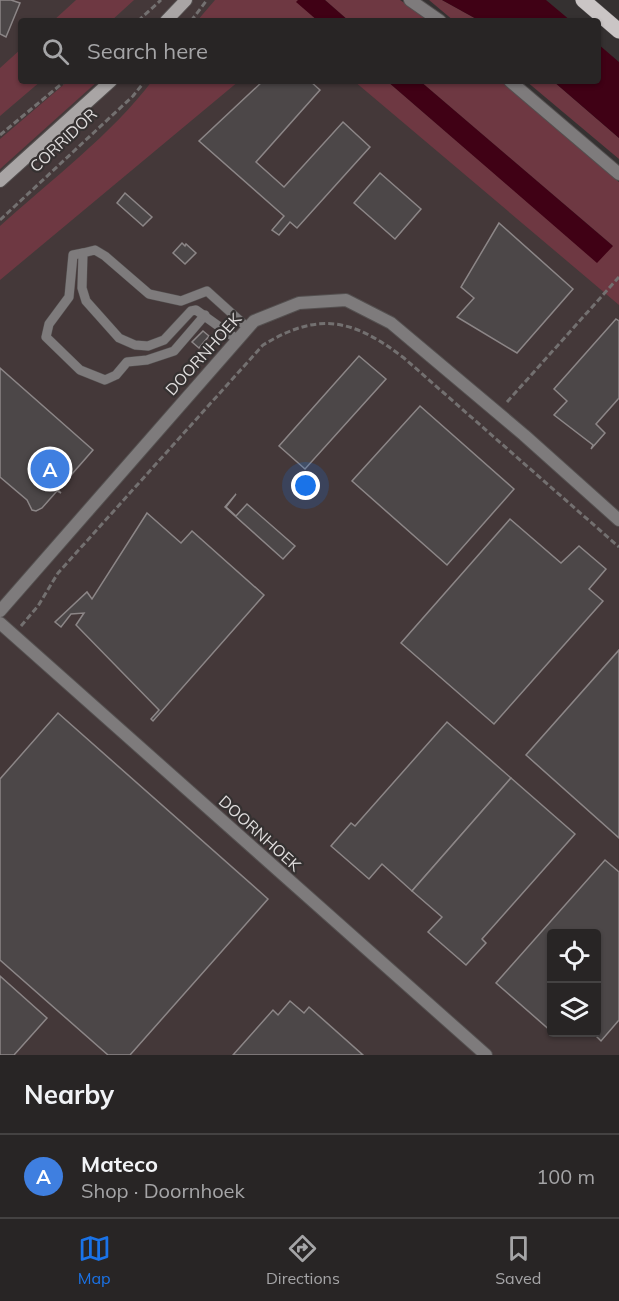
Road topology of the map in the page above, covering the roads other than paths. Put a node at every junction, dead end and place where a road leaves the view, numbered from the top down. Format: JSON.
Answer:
{"nodes":[{"id":1,"x":186,"y":0,"type":"edge"},
{"id":2,"x":410,"y":0,"type":"edge"},
{"id":3,"x":583,"y":0,"type":"edge"},
{"id":4,"x":169,"y":18,"type":"edge"},
{"id":5,"x":436,"y":18,"type":"edge"},
{"id":6,"x":619,"y":31,"type":"edge"},
{"id":7,"x":108,"y":84,"type":"edge"},
{"id":8,"x":514,"y":84,"type":"edge"},
{"id":9,"x":619,"y":174,"type":"edge"},
{"id":10,"x":0,"y":181,"type":"edge"},
{"id":11,"x":83,"y":253,"type":"junction"},
{"id":12,"x":204,"y":315,"type":"junction"},
{"id":13,"x":248,"y":328,"type":"junction"},
{"id":14,"x":238,"y":340,"type":"junction"},
{"id":15,"x":619,"y":520,"type":"edge"},
{"id":16,"x":0,"y":611,"type":"edge"},
{"id":17,"x":0,"y":624,"type":"edge"},
{"id":18,"x":486,"y":1055,"type":"edge"}],
"edges":[{"from":1,"to":4,"type":"main road"},
{"from":2,"to":5,"type":"street"},
{"from":3,"to":6,"type":"main road"},
{"from":7,"to":10,"type":"main road","name":"CORRIDOR"},
{"from":8,"to":9,"type":"street"},
{"from":11,"to":12,"type":"lane"},
{"from":11,"to":12,"type":"lane"},
{"from":11,"to":13,"type":"lane"},
{"from":12,"to":14,"type":"lane"},
{"from":13,"to":14,"type":"street","name":"DOORNHOEK"},
{"from":13,"to":15,"type":"street","name":"DOORNHOEK"},
{"from":14,"to":16,"type":"street","name":"DOORNHOEK"},
{"from":17,"to":18,"type":"street","name":"DOORNHOEK"}]}
